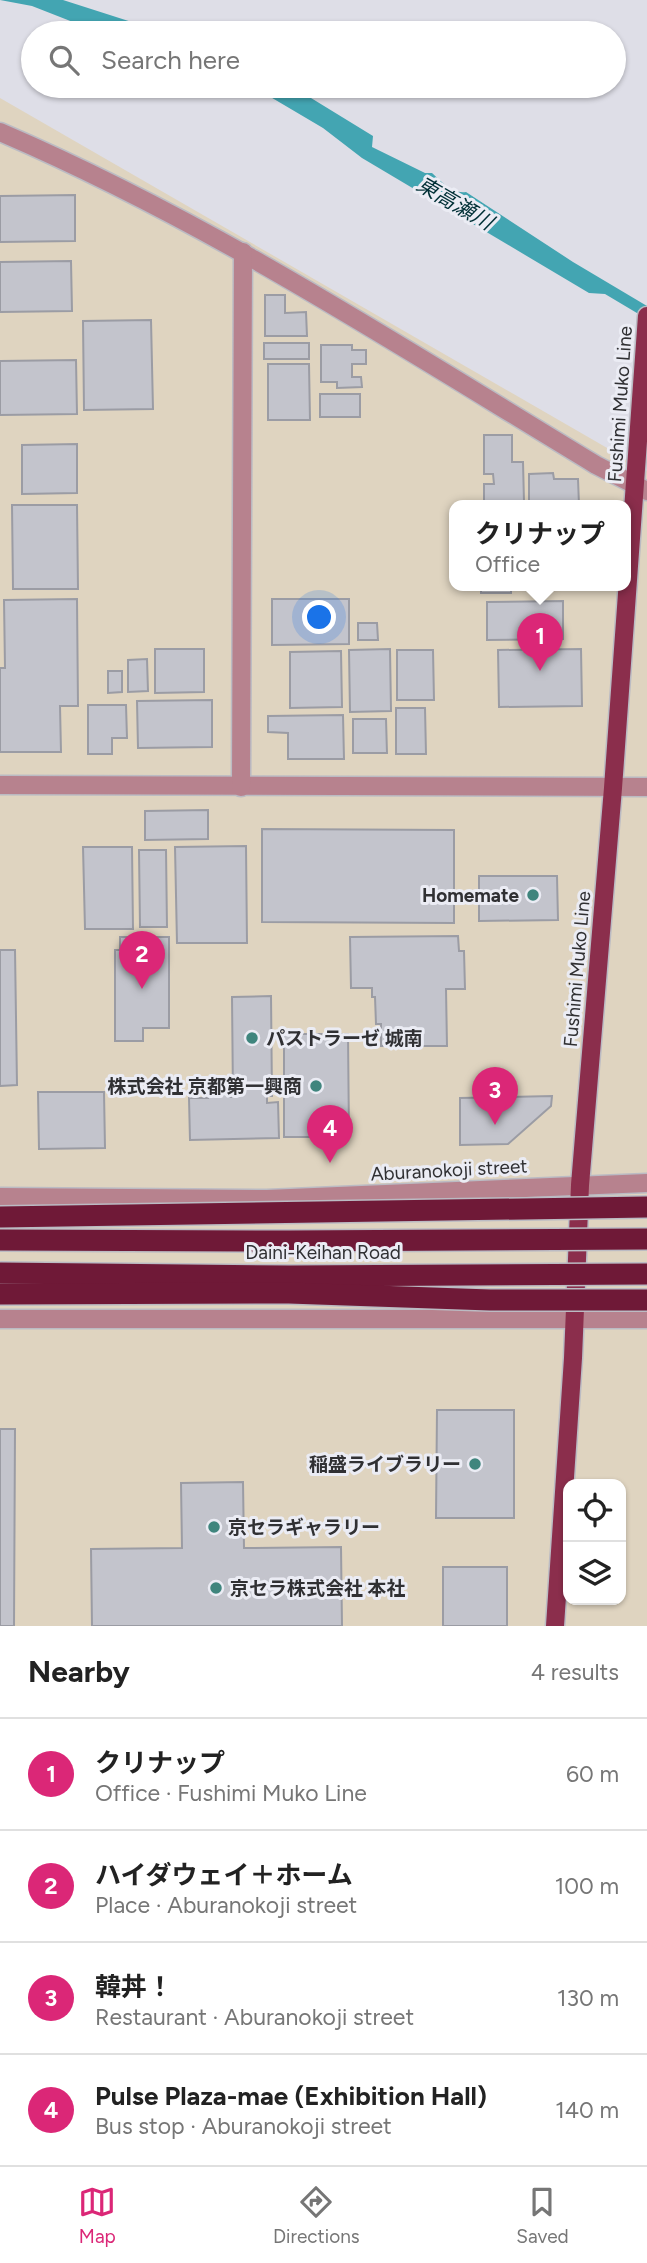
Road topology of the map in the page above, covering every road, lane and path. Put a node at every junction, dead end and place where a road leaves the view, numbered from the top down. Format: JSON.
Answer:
{"nodes":[{"id":1,"x":0,"y":132,"type":"edge"},
{"id":2,"x":243,"y":251,"type":"junction"},
{"id":3,"x":647,"y":316,"type":"edge"},
{"id":4,"x":643,"y":424,"type":"edge"},
{"id":5,"x":641,"y":489,"type":"edge"},
{"id":6,"x":0,"y":785,"type":"edge"},
{"id":7,"x":241,"y":787,"type":"junction"},
{"id":8,"x":613,"y":788,"type":"junction"},
{"id":9,"x":647,"y":788,"type":"edge"},
{"id":10,"x":647,"y":1183,"type":"edge"},
{"id":11,"x":580,"y":1185,"type":"junction"},
{"id":12,"x":0,"y":1197,"type":"edge"},
{"id":13,"x":647,"y":1207,"type":"edge"},
{"id":14,"x":0,"y":1217,"type":"edge"},
{"id":15,"x":647,"y":1239,"type":"edge"},
{"id":16,"x":0,"y":1240,"type":"edge"},
{"id":17,"x":0,"y":1273,"type":"edge"},
{"id":18,"x":647,"y":1274,"type":"edge"},
{"id":19,"x":0,"y":1294,"type":"edge"},
{"id":20,"x":647,"y":1300,"type":"edge"},
{"id":21,"x":0,"y":1319,"type":"edge"},
{"id":22,"x":647,"y":1319,"type":"edge"},
{"id":23,"x":575,"y":1320,"type":"junction"},
{"id":24,"x":555,"y":1626,"type":"edge"}],
"edges":[{"from":1,"to":2,"type":"street"},
{"from":2,"to":5,"type":"street"},
{"from":2,"to":7,"type":"street"},
{"from":3,"to":4,"type":"main road","name":"Fushimi Muko Line"},
{"from":4,"to":5,"type":"main road","name":"Fushimi Muko Line"},
{"from":5,"to":8,"type":"main road","name":"Fushimi Muko Line"},
{"from":6,"to":7,"type":"street"},
{"from":7,"to":8,"type":"street"},
{"from":8,"to":9,"type":"street"},
{"from":8,"to":11,"type":"main road","name":"Fushimi Muko Line"},
{"from":10,"to":11,"type":"street","name":"Aburanokoji street"},
{"from":11,"to":12,"type":"street","name":"Aburanokoji street"},
{"from":11,"to":23,"type":"main road","name":"Fushimi Muko Line"},
{"from":13,"to":14,"type":"highway","bridge":true},
{"from":15,"to":16,"type":"highway","name":"Daini-Keihan Road","bridge":true},
{"from":17,"to":18,"type":"highway","name":"Daini-Keihan Road","bridge":true},
{"from":19,"to":20,"type":"highway","bridge":true},
{"from":21,"to":23,"type":"street"},
{"from":22,"to":23,"type":"street"},
{"from":23,"to":24,"type":"main road","name":"Fushimi Muko Line"}]}
